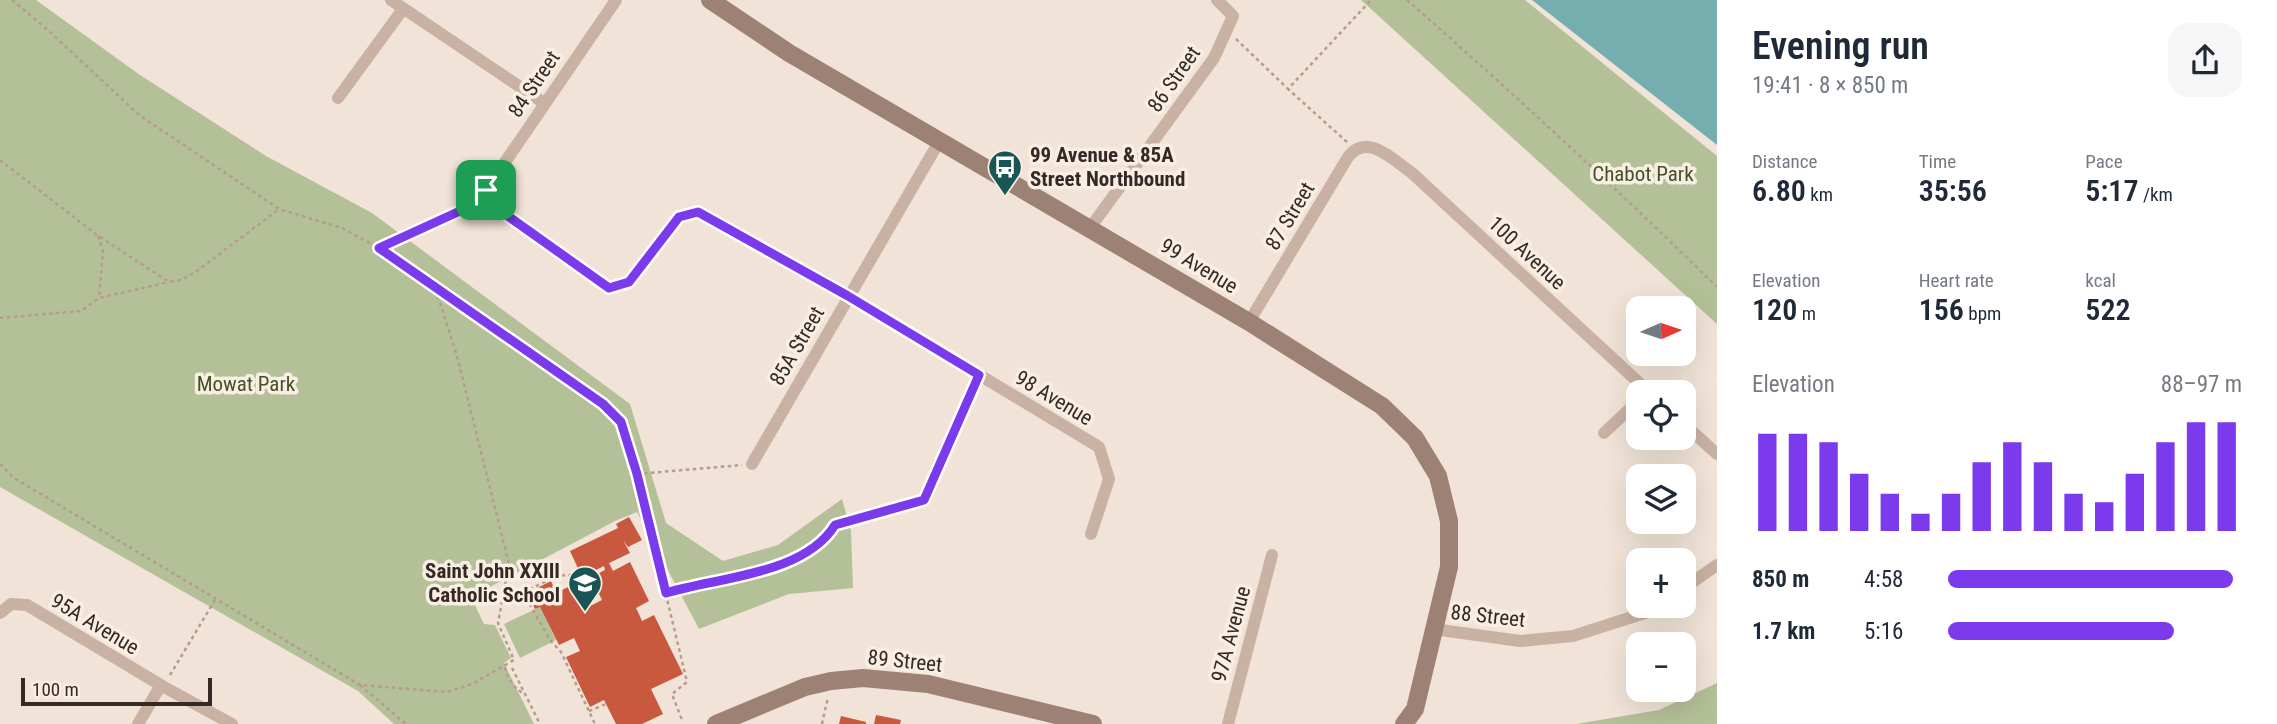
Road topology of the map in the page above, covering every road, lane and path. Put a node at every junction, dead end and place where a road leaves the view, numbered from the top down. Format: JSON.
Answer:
{"nodes":[{"id":1,"x":12,"y":0,"type":"edge"},
{"id":2,"x":391,"y":0,"type":"edge"},
{"id":3,"x":616,"y":0,"type":"edge"},
{"id":4,"x":710,"y":0,"type":"edge"},
{"id":5,"x":1217,"y":0,"type":"edge"},
{"id":6,"x":1371,"y":0,"type":"edge"},
{"id":7,"x":1407,"y":0,"type":"edge"},
{"id":8,"x":403,"y":9,"type":"junction"},
{"id":9,"x":1226,"y":30,"type":"junction"},
{"id":10,"x":1288,"y":89,"type":"junction"},
{"id":11,"x":338,"y":98,"type":"dead end"},
{"id":12,"x":544,"y":103,"type":"junction"},
{"id":13,"x":940,"y":140,"type":"junction"},
{"id":14,"x":1354,"y":149,"type":"junction"},
{"id":15,"x":0,"y":160,"type":"edge"},
{"id":16,"x":486,"y":190,"type":"junction"},
{"id":17,"x":279,"y":209,"type":"junction"},
{"id":18,"x":1090,"y":228,"type":"junction"},
{"id":19,"x":97,"y":235,"type":"junction"},
{"id":20,"x":379,"y":248,"type":"junction"},
{"id":21,"x":169,"y":282,"type":"junction"},
{"id":22,"x":435,"y":287,"type":"junction"},
{"id":23,"x":1717,"y":287,"type":"edge"},
{"id":24,"x":848,"y":296,"type":"junction"},
{"id":25,"x":99,"y":298,"type":"junction"},
{"id":26,"x":0,"y":318,"type":"edge"},
{"id":27,"x":1249,"y":322,"type":"junction"},
{"id":28,"x":979,"y":375,"type":"junction"},
{"id":29,"x":1635,"y":380,"type":"edge"},
{"id":30,"x":1626,"y":412,"type":"edge"},
{"id":31,"x":1604,"y":433,"type":"dead end"},
{"id":32,"x":1696,"y":435,"type":"edge"},
{"id":33,"x":1717,"y":454,"type":"edge"},
{"id":34,"x":0,"y":464,"type":"edge"},
{"id":35,"x":752,"y":464,"type":"joint"},
{"id":36,"x":637,"y":474,"type":"junction"},
{"id":37,"x":924,"y":500,"type":"joint"},
{"id":38,"x":1091,"y":534,"type":"dead end"},
{"id":39,"x":1272,"y":555,"type":"dead end"},
{"id":40,"x":1717,"y":565,"type":"edge"},
{"id":41,"x":579,"y":574,"type":"dead end"},
{"id":42,"x":551,"y":578,"type":"junction"},
{"id":43,"x":1696,"y":580,"type":"edge"},
{"id":44,"x":556,"y":588,"type":"dead end"},
{"id":45,"x":666,"y":593,"type":"junction"},
{"id":46,"x":215,"y":600,"type":"junction"},
{"id":47,"x":0,"y":613,"type":"edge"},
{"id":48,"x":1629,"y":618,"type":"edge"},
{"id":49,"x":1433,"y":629,"type":"junction"},
{"id":50,"x":505,"y":667,"type":"junction"},
{"id":51,"x":512,"y":668,"type":"dead end"},
{"id":52,"x":831,"y":681,"type":"junction"},
{"id":53,"x":359,"y":685,"type":"junction"},
{"id":54,"x":162,"y":686,"type":"junction"},
{"id":55,"x":528,"y":699,"type":"junction"},
{"id":56,"x":606,"y":704,"type":"dead end"},
{"id":57,"x":589,"y":711,"type":"junction"},
{"id":58,"x":1417,"y":716,"type":"edge"},
{"id":59,"x":682,"y":720,"type":"dead end"},
{"id":60,"x":138,"y":724,"type":"edge"},
{"id":61,"x":232,"y":724,"type":"edge"},
{"id":62,"x":406,"y":724,"type":"edge"},
{"id":63,"x":540,"y":724,"type":"edge"},
{"id":64,"x":595,"y":724,"type":"edge"},
{"id":65,"x":716,"y":724,"type":"edge"},
{"id":66,"x":822,"y":724,"type":"edge"},
{"id":67,"x":1093,"y":724,"type":"edge"},
{"id":68,"x":1228,"y":724,"type":"edge"},
{"id":69,"x":1404,"y":724,"type":"edge"}],
"edges":[{"from":1,"to":17,"type":"path"},
{"from":2,"to":8,"type":"street"},
{"from":3,"to":12,"type":"street","name":"84 Street"},
{"from":4,"to":13,"type":"street","name":"99 Avenue"},
{"from":5,"to":9,"type":"street","name":"86 Street"},
{"from":6,"to":10,"type":"path"},
{"from":7,"to":23,"type":"path"},
{"from":8,"to":11,"type":"street"},
{"from":8,"to":12,"type":"street"},
{"from":9,"to":10,"type":"path"},
{"from":9,"to":18,"type":"street","name":"86 Street"},
{"from":10,"to":14,"type":"path"},
{"from":12,"to":16,"type":"street","name":"84 Street"},
{"from":13,"to":18,"type":"street","name":"99 Avenue"},
{"from":13,"to":24,"type":"street","name":"85A Street"},
{"from":14,"to":27,"type":"street","name":"87 Street"},
{"from":14,"to":29,"type":"street","name":"100 Avenue"},
{"from":15,"to":19,"type":"path"},
{"from":16,"to":20,"type":"path"},
{"from":16,"to":24,"type":"street","name":"98 Avenue"},
{"from":17,"to":20,"type":"path"},
{"from":17,"to":21,"type":"path"},
{"from":18,"to":27,"type":"street","name":"99 Avenue"},
{"from":19,"to":21,"type":"path"},
{"from":19,"to":25,"type":"path"},
{"from":20,"to":22,"type":"path"},
{"from":21,"to":25,"type":"path"},
{"from":22,"to":36,"type":"path"},
{"from":22,"to":50,"type":"path"},
{"from":24,"to":28,"type":"street","name":"98 Avenue"},
{"from":24,"to":35,"type":"street","name":"85A Street"},
{"from":25,"to":26,"type":"path"},
{"from":27,"to":49,"type":"street","name":"99 Avenue"},
{"from":28,"to":37,"type":"street"},
{"from":28,"to":38,"type":"street","name":"98 Avenue"},
{"from":30,"to":31,"type":"street"},
{"from":32,"to":33,"type":"street"},
{"from":34,"to":46,"type":"path"},
{"from":35,"to":36,"type":"path"},
{"from":36,"to":45,"type":"path"},
{"from":37,"to":45,"type":"path"},
{"from":39,"to":68,"type":"street","name":"97A Avenue"},
{"from":40,"to":43,"type":"street"},
{"from":41,"to":42,"type":"path"},
{"from":42,"to":44,"type":"path"},
{"from":42,"to":57,"type":"path"},
{"from":45,"to":59,"type":"path"},
{"from":46,"to":53,"type":"path"},
{"from":46,"to":54,"type":"path"},
{"from":47,"to":54,"type":"street","name":"95A Avenue"},
{"from":48,"to":49,"type":"street","name":"88 Street"},
{"from":49,"to":58,"type":"street","name":"99 Avenue"},
{"from":50,"to":53,"type":"path"},
{"from":50,"to":55,"type":"path"},
{"from":51,"to":55,"type":"path"},
{"from":52,"to":65,"type":"street","name":"89 Street"},
{"from":52,"to":66,"type":"path"},
{"from":52,"to":67,"type":"street","name":"89 Street"},
{"from":53,"to":62,"type":"path"},
{"from":54,"to":60,"type":"street"},
{"from":54,"to":61,"type":"street","name":"95A Avenue"},
{"from":55,"to":63,"type":"path"},
{"from":56,"to":57,"type":"path"},
{"from":57,"to":64,"type":"path"},
{"from":58,"to":69,"type":"street","name":"99 Avenue"}]}
